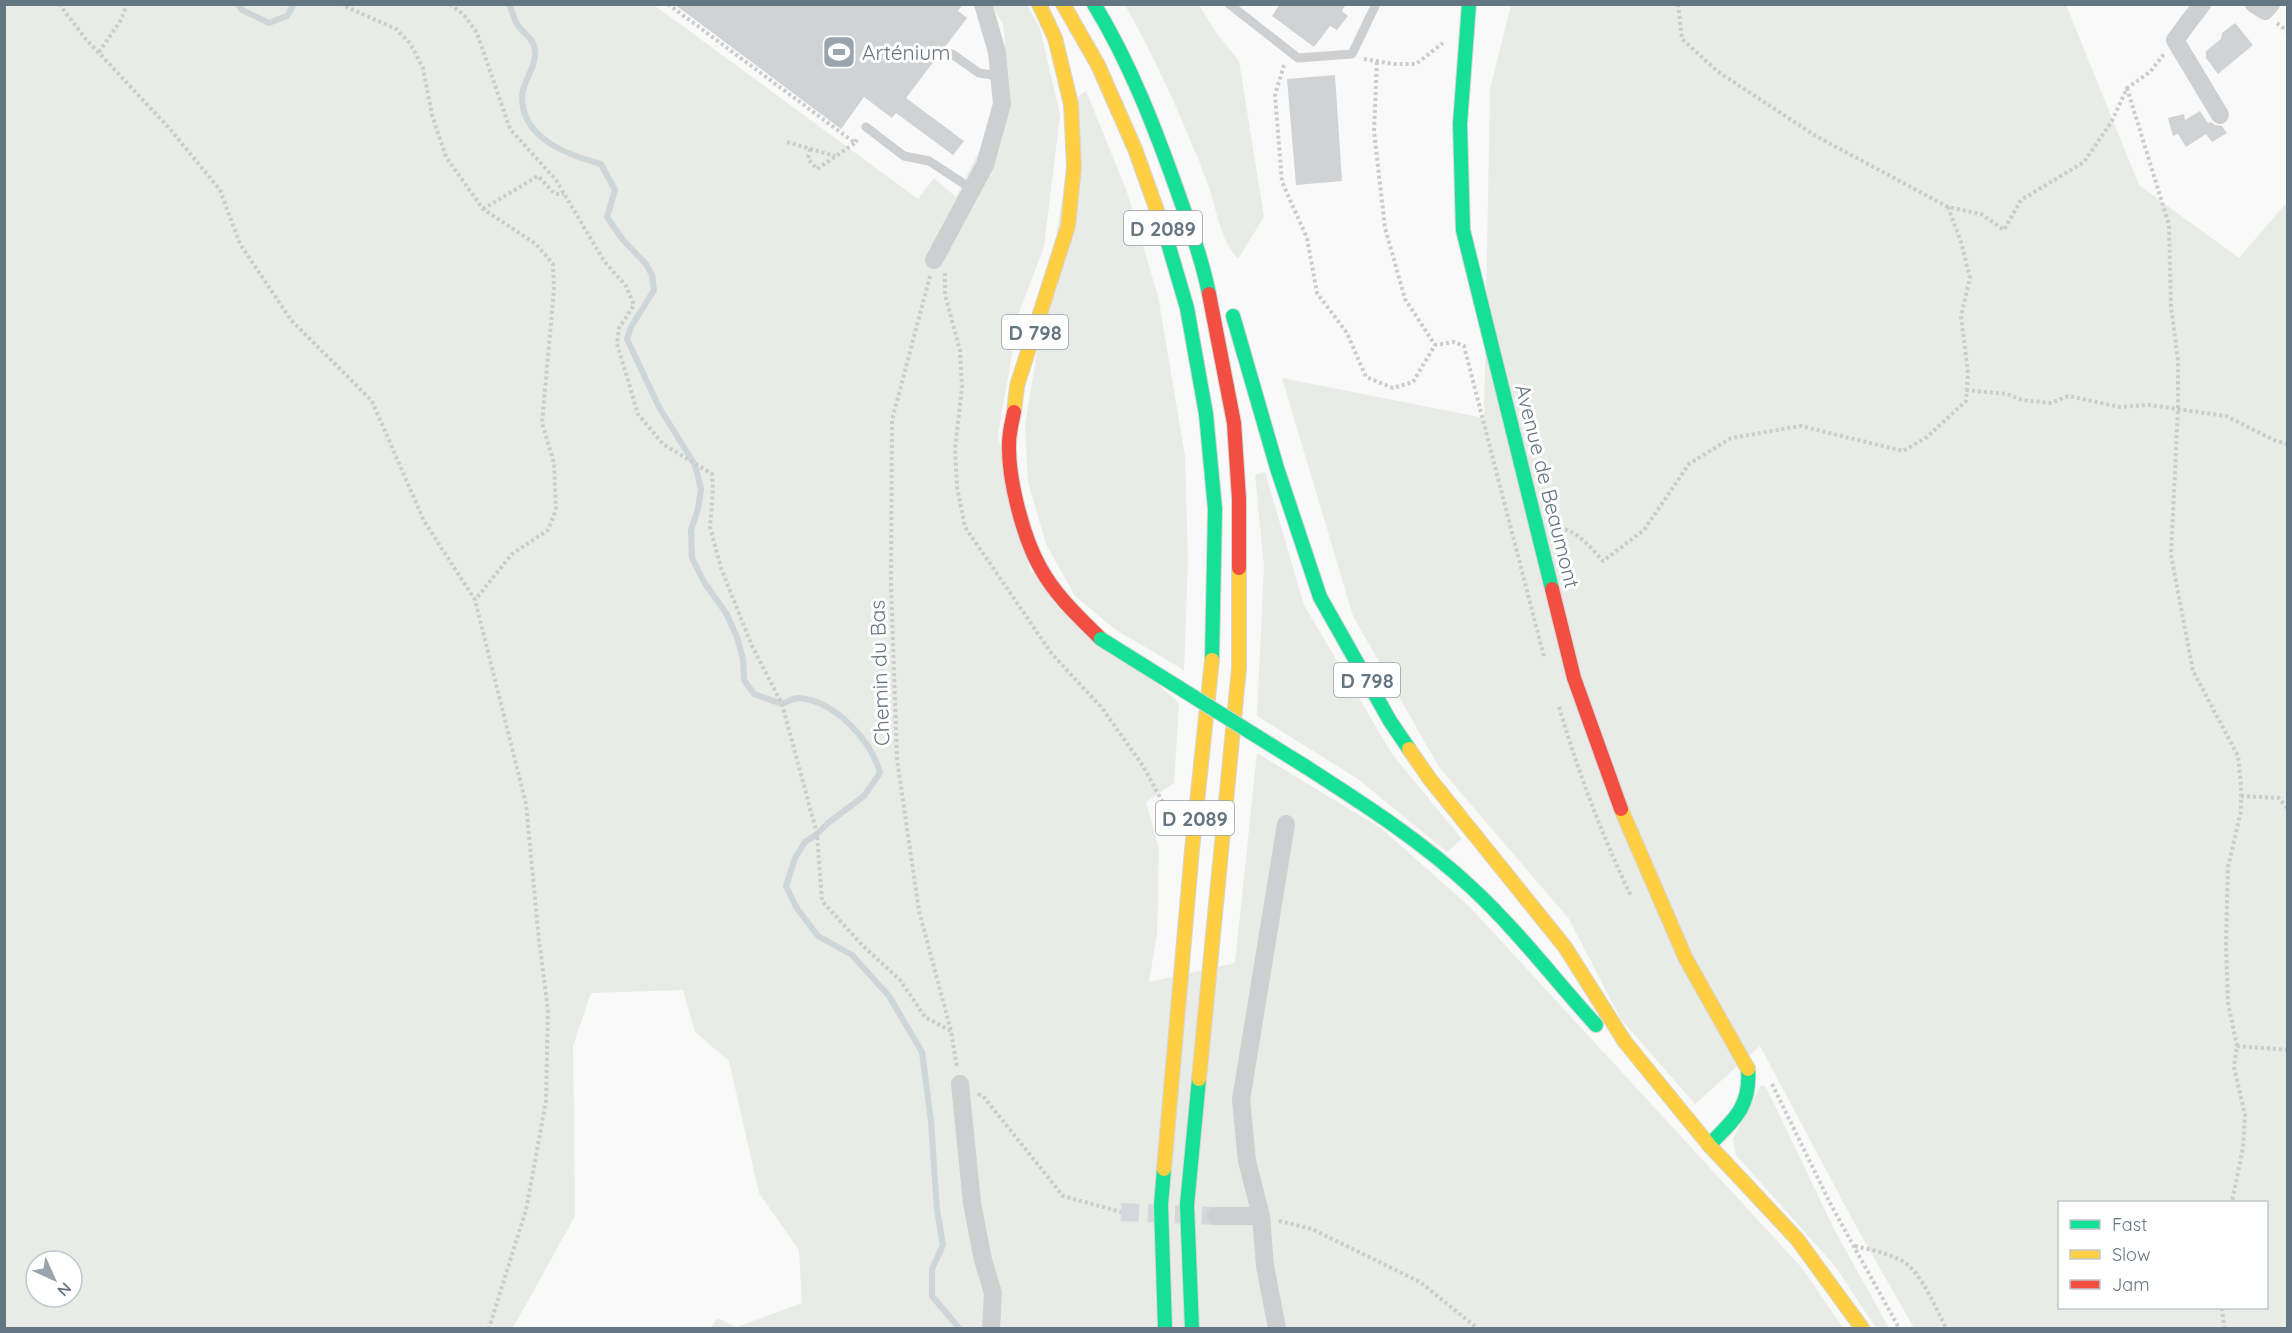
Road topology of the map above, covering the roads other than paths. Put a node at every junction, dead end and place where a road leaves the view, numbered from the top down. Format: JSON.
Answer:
{"nodes":[{"id":1,"x":983,"y":4,"type":"edge"},
{"id":2,"x":1039,"y":4,"type":"edge"},
{"id":3,"x":1063,"y":4,"type":"edge"},
{"id":4,"x":1094,"y":4,"type":"edge"},
{"id":5,"x":1229,"y":4,"type":"edge"},
{"id":6,"x":1376,"y":4,"type":"edge"},
{"id":7,"x":1469,"y":4,"type":"edge"},
{"id":8,"x":2202,"y":4,"type":"edge"},
{"id":9,"x":2254,"y":4,"type":"edge"},
{"id":10,"x":2271,"y":4,"type":"edge"},
{"id":11,"x":952,"y":54,"type":"dead end"},
{"id":12,"x":999,"y":76,"type":"junction"},
{"id":13,"x":2220,"y":115,"type":"dead end"},
{"id":14,"x":866,"y":127,"type":"road end"},
{"id":15,"x":1161,"y":144,"type":"junction"},
{"id":16,"x":972,"y":189,"type":"junction"},
{"id":17,"x":1192,"y":192,"type":"dead end"},
{"id":18,"x":934,"y":260,"type":"road end"},
{"id":19,"x":1230,"y":304,"type":"dead end"},
{"id":20,"x":1286,"y":825,"type":"dead end"},
{"id":21,"x":960,"y":1084,"type":"road end"},
{"id":22,"x":1708,"y":1145,"type":"junction"},
{"id":23,"x":1216,"y":1216,"type":"tunnel mouth"},
{"id":24,"x":1260,"y":1216,"type":"junction"},
{"id":25,"x":991,"y":1328,"type":"edge"},
{"id":26,"x":1165,"y":1329,"type":"edge"},
{"id":27,"x":1192,"y":1329,"type":"edge"},
{"id":28,"x":1277,"y":1329,"type":"edge"},
{"id":29,"x":1862,"y":1329,"type":"edge"}],
"edges":[{"from":1,"to":12,"type":"street"},
{"from":2,"to":22,"type":"main road","number":"D 798","bridge":true},
{"from":3,"to":26,"type":"main road","number":"D 2089"},
{"from":4,"to":15,"type":"main road","number":"D 2089"},
{"from":5,"to":6,"type":"lane"},
{"from":7,"to":22,"type":"main road","name":"Avenue de Beaumont"},
{"from":8,"to":13,"type":"street"},
{"from":9,"to":10,"type":"street"},
{"from":11,"to":12,"type":"lane"},
{"from":12,"to":16,"type":"street"},
{"from":14,"to":16,"type":"lane"},
{"from":15,"to":17,"type":"main road"},
{"from":15,"to":27,"type":"main road","number":"D 2089"},
{"from":16,"to":18,"type":"street"},
{"from":19,"to":22,"type":"main road","number":"D 798"},
{"from":20,"to":24,"type":"street"},
{"from":21,"to":25,"type":"street"},
{"from":22,"to":29,"type":"main road"},
{"from":23,"to":24,"type":"street"},
{"from":24,"to":28,"type":"street"}]}
